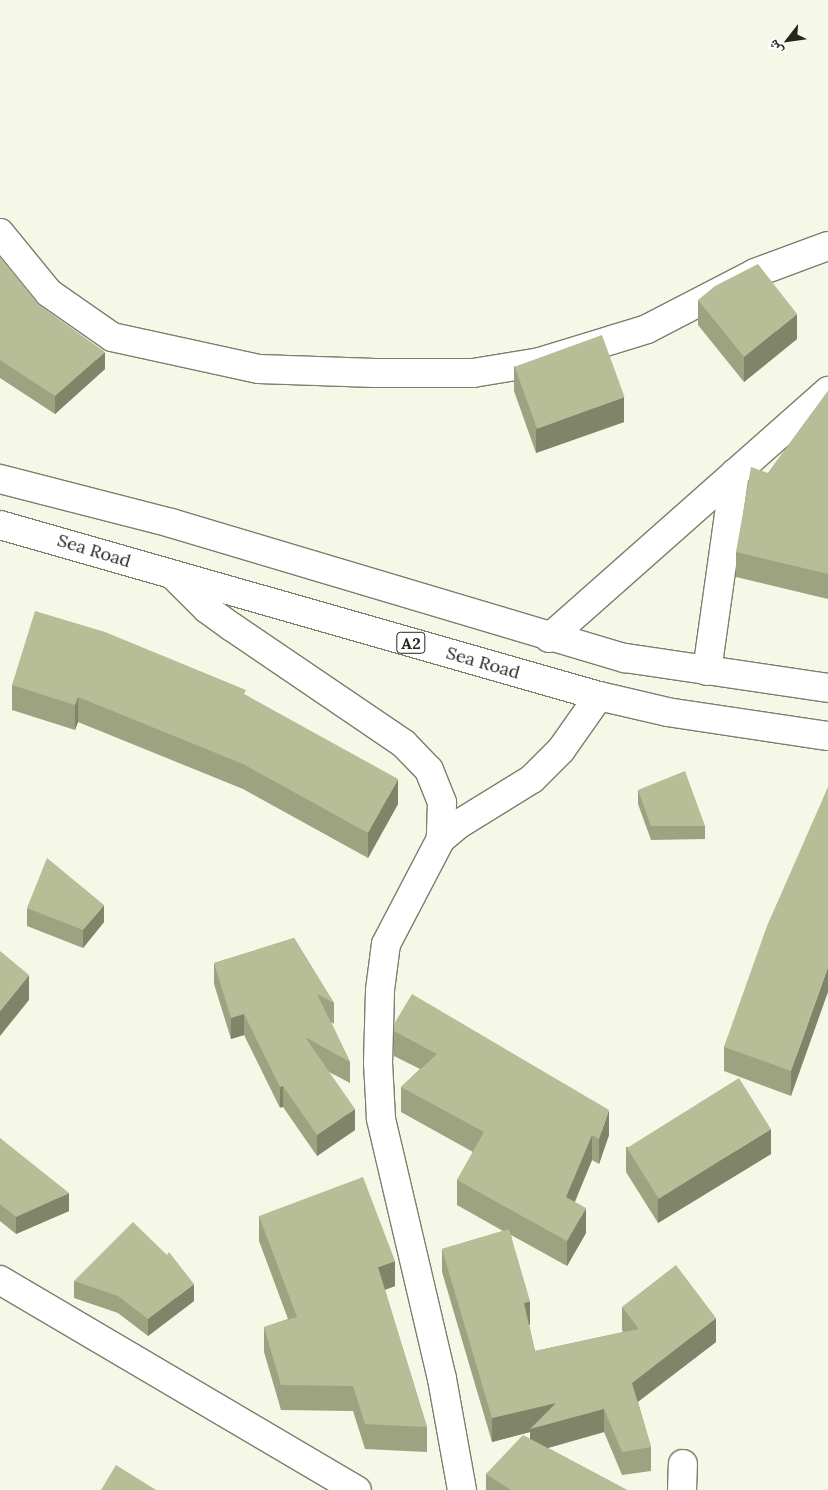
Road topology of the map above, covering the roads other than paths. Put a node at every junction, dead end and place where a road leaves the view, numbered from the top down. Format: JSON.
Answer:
{"nodes":[{"id":1,"x":0,"y":233,"type":"edge"},
{"id":2,"x":828,"y":246,"type":"edge"},
{"id":3,"x":828,"y":391,"type":"edge"},
{"id":4,"x":736,"y":473,"type":"junction"},
{"id":5,"x":0,"y":478,"type":"edge"},
{"id":6,"x":0,"y":525,"type":"edge"},
{"id":7,"x":173,"y":575,"type":"junction"},
{"id":8,"x":549,"y":638,"type":"junction"},
{"id":9,"x":707,"y":671,"type":"junction"},
{"id":10,"x":828,"y":688,"type":"edge"},
{"id":11,"x":600,"y":696,"type":"junction"},
{"id":12,"x":828,"y":736,"type":"edge"},
{"id":13,"x":441,"y":839,"type":"junction"},
{"id":14,"x":0,"y":1280,"type":"edge"},
{"id":15,"x":356,"y":1490,"type":"edge"},
{"id":16,"x":462,"y":1490,"type":"edge"}],
"edges":[{"from":1,"to":2,"type":"main road"},
{"from":3,"to":4,"type":"main road"},
{"from":4,"to":8,"type":"main road"},
{"from":4,"to":9,"type":"main road"},
{"from":5,"to":8,"type":"main road"},
{"from":6,"to":7,"type":"main road","name":"Sea Road","number":"A2"},
{"from":7,"to":11,"type":"main road","name":"Sea Road","number":"A2"},
{"from":7,"to":13,"type":"main road"},
{"from":8,"to":9,"type":"main road"},
{"from":9,"to":10,"type":"main road"},
{"from":11,"to":12,"type":"main road","name":"Sea Road","number":"A2"},
{"from":11,"to":13,"type":"main road"},
{"from":13,"to":16,"type":"main road"},
{"from":14,"to":15,"type":"main road"}]}
